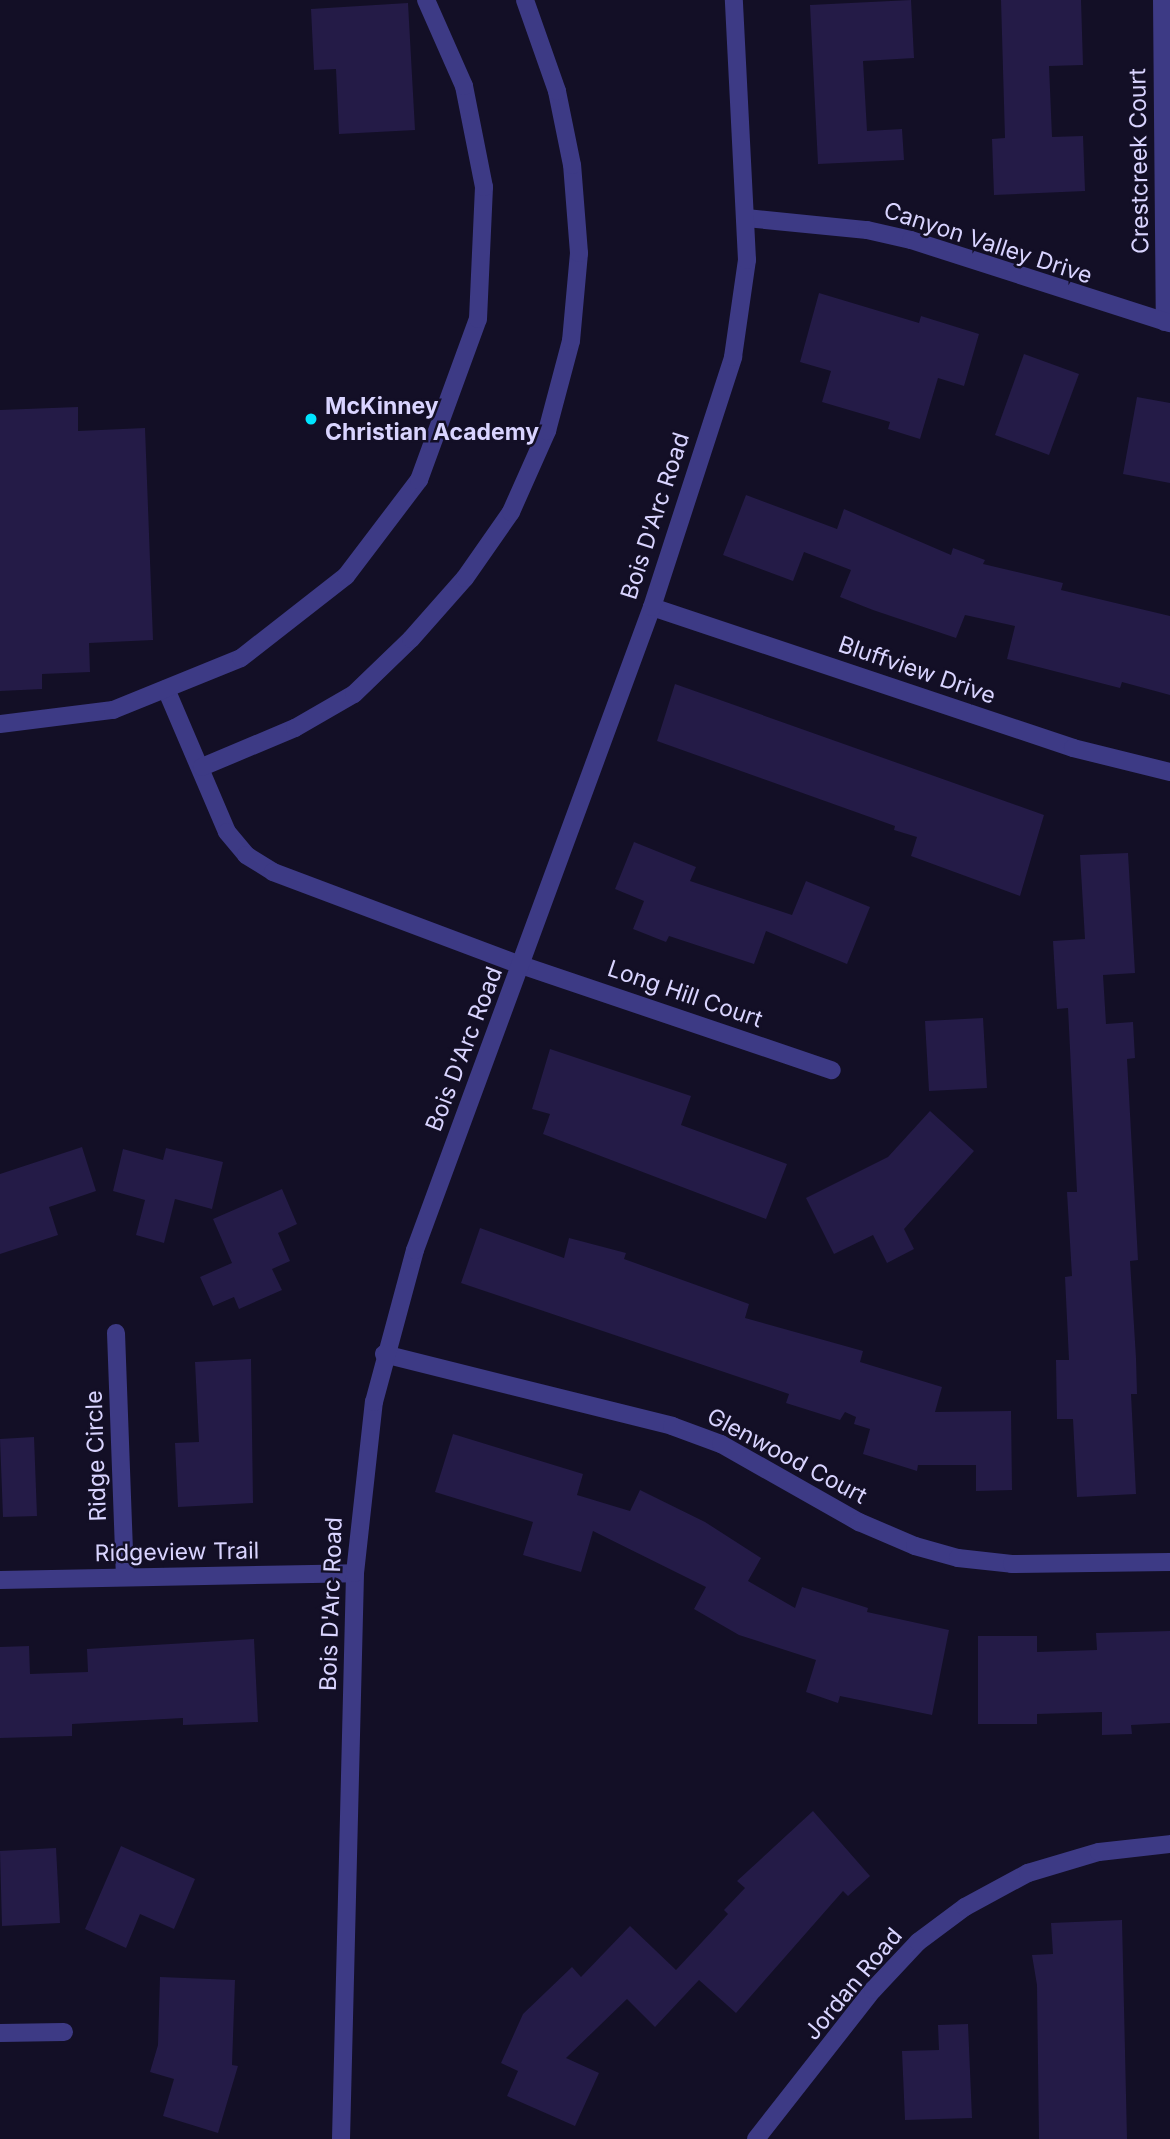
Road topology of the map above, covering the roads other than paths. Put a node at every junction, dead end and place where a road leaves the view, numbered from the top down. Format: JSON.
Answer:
{"nodes":[{"id":1,"x":426,"y":0,"type":"edge"},
{"id":2,"x":526,"y":0,"type":"edge"},
{"id":3,"x":734,"y":0,"type":"edge"},
{"id":4,"x":1162,"y":0,"type":"edge"},
{"id":5,"x":746,"y":218,"type":"junction"},
{"id":6,"x":1167,"y":322,"type":"edge"},
{"id":7,"x":652,"y":607,"type":"junction"},
{"id":8,"x":166,"y":688,"type":"junction"},
{"id":9,"x":0,"y":724,"type":"edge"},
{"id":10,"x":202,"y":767,"type":"junction"},
{"id":11,"x":1170,"y":772,"type":"edge"},
{"id":12,"x":522,"y":965,"type":"junction"},
{"id":13,"x":832,"y":1070,"type":"dead end"},
{"id":14,"x":116,"y":1333,"type":"dead end"},
{"id":15,"x":384,"y":1354,"type":"junction"},
{"id":16,"x":1170,"y":1562,"type":"edge"},
{"id":17,"x":355,"y":1573,"type":"junction"},
{"id":18,"x":125,"y":1577,"type":"junction"},
{"id":19,"x":0,"y":1580,"type":"edge"},
{"id":20,"x":1170,"y":1844,"type":"edge"},
{"id":21,"x":64,"y":2032,"type":"dead end"},
{"id":22,"x":0,"y":2033,"type":"edge"},
{"id":23,"x":341,"y":2139,"type":"edge"},
{"id":24,"x":756,"y":2139,"type":"edge"}],
"edges":[{"from":1,"to":8,"type":"street"},
{"from":2,"to":10,"type":"street"},
{"from":3,"to":5,"type":"street","name":"Bois D'Arc Road"},
{"from":4,"to":6,"type":"street","name":"Crestcreek Court"},
{"from":5,"to":6,"type":"street","name":"Canyon Valley Drive"},
{"from":5,"to":7,"type":"street","name":"Bois D'Arc Road"},
{"from":7,"to":11,"type":"street","name":"Bluffview Drive"},
{"from":7,"to":12,"type":"street","name":"Bois D'Arc Road"},
{"from":8,"to":9,"type":"street"},
{"from":8,"to":10,"type":"street","name":"Long Hill Court"},
{"from":10,"to":12,"type":"street","name":"Long Hill Court"},
{"from":12,"to":13,"type":"street","name":"Long Hill Court"},
{"from":12,"to":15,"type":"street","name":"Bois D'Arc Road"},
{"from":14,"to":18,"type":"street","name":"Ridge Circle"},
{"from":15,"to":16,"type":"street","name":"Glenwood Court"},
{"from":15,"to":17,"type":"street","name":"Bois D'Arc Road"},
{"from":17,"to":18,"type":"street","name":"Ridgeview Trail"},
{"from":17,"to":23,"type":"street","name":"Bois D'Arc Road"},
{"from":18,"to":19,"type":"street","name":"Ridgeview Trail"},
{"from":20,"to":24,"type":"street","name":"Jordan Road"},
{"from":21,"to":22,"type":"street"}]}
